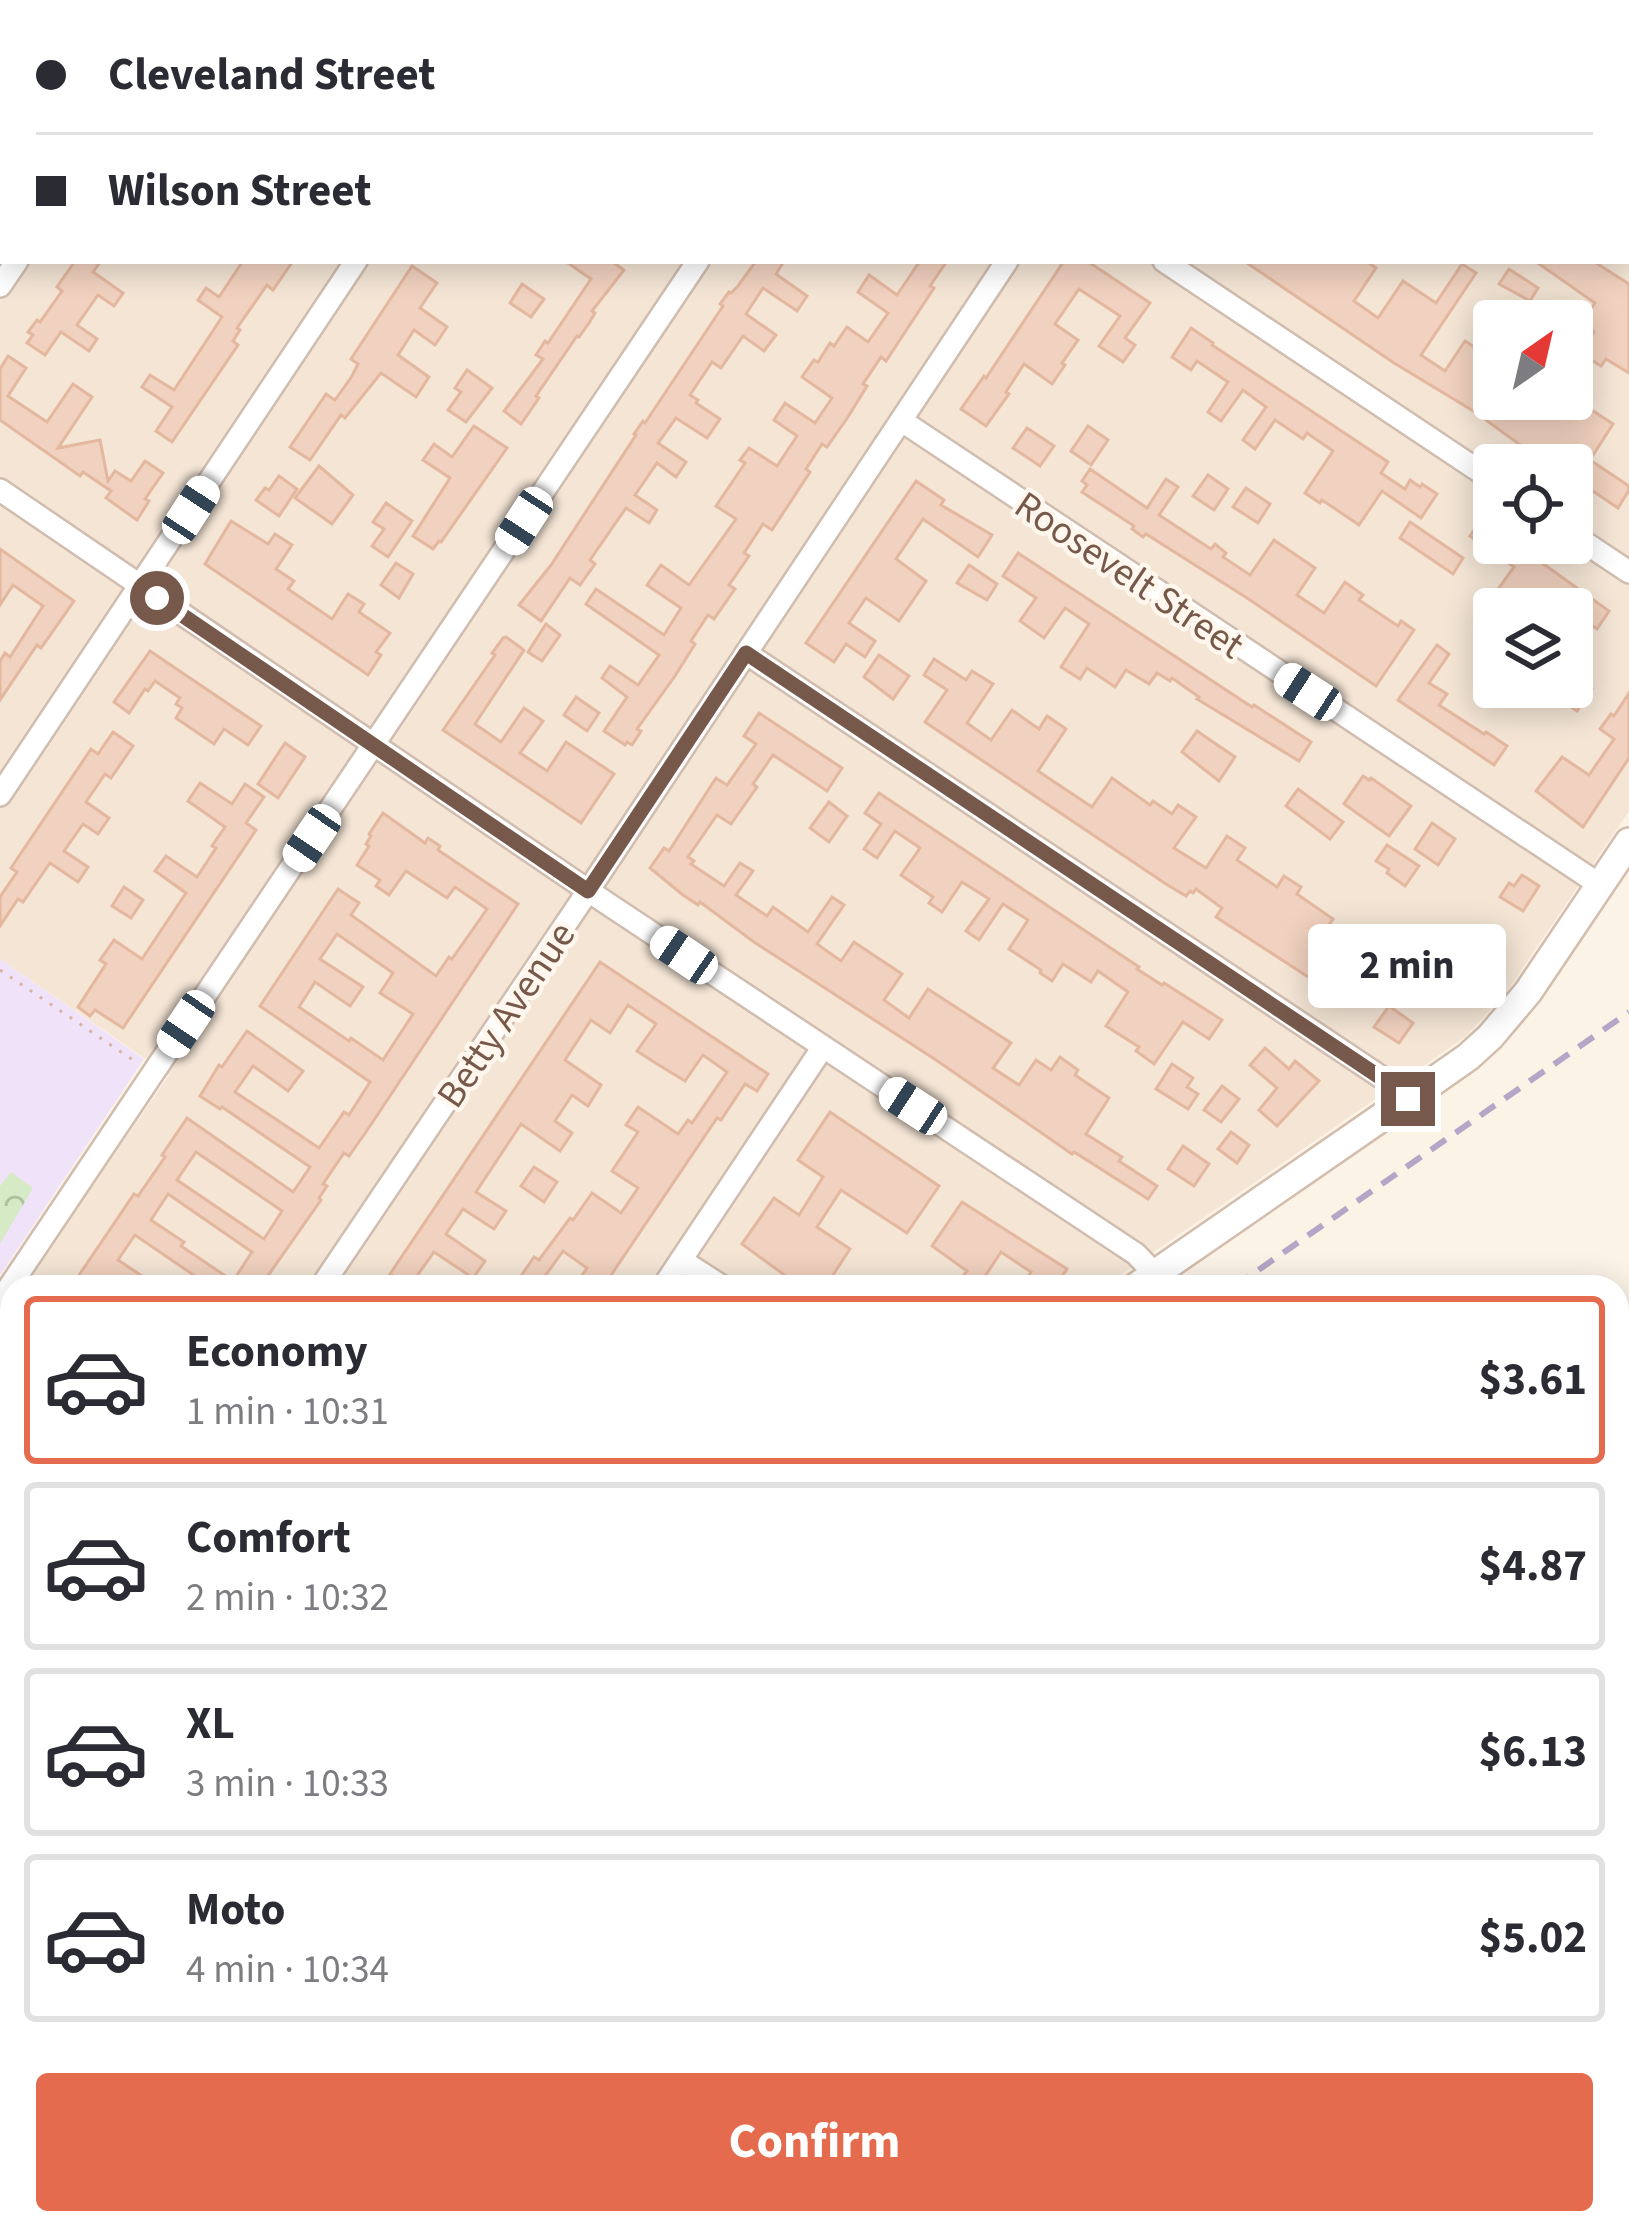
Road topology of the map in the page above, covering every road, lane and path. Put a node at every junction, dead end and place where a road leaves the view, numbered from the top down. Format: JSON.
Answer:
{"nodes":[{"id":1,"x":354,"y":264,"type":"edge"},
{"id":2,"x":696,"y":264,"type":"edge"},
{"id":3,"x":1004,"y":264,"type":"edge"},
{"id":4,"x":1168,"y":264,"type":"edge"},
{"id":5,"x":902,"y":421,"type":"junction"},
{"id":6,"x":1473,"y":467,"type":"edge"},
{"id":7,"x":0,"y":490,"type":"edge"},
{"id":8,"x":1593,"y":548,"type":"edge"},
{"id":9,"x":1629,"y":572,"type":"edge"},
{"id":10,"x":140,"y":587,"type":"junction"},
{"id":11,"x":746,"y":653,"type":"junction"},
{"id":12,"x":375,"y":744,"type":"junction"},
{"id":13,"x":0,"y":795,"type":"edge"},
{"id":14,"x":1629,"y":842,"type":"edge"},
{"id":15,"x":1600,"y":885,"type":"junction"},
{"id":16,"x":588,"y":891,"type":"junction"},
{"id":17,"x":0,"y":970,"type":"edge"},
{"id":18,"x":823,"y":1047,"type":"junction"},
{"id":19,"x":133,"y":1060,"type":"dead end"},
{"id":20,"x":1408,"y":1099,"type":"junction"},
{"id":21,"x":681,"y":1260,"type":"junction"},
{"id":22,"x":18,"y":1275,"type":"edge"},
{"id":23,"x":329,"y":1275,"type":"edge"},
{"id":24,"x":671,"y":1275,"type":"edge"},
{"id":25,"x":704,"y":1275,"type":"edge"},
{"id":26,"x":1144,"y":1275,"type":"edge"},
{"id":27,"x":1153,"y":1275,"type":"edge"}],
"edges":[{"from":1,"to":10,"type":"street"},
{"from":2,"to":12,"type":"street"},
{"from":3,"to":5,"type":"street","name":"Betty Avenue"},
{"from":4,"to":6,"type":"street"},
{"from":5,"to":11,"type":"street","name":"Betty Avenue"},
{"from":5,"to":15,"type":"street","name":"Roosevelt Street"},
{"from":7,"to":10,"type":"street"},
{"from":8,"to":9,"type":"street"},
{"from":10,"to":12,"type":"street"},
{"from":10,"to":13,"type":"street"},
{"from":11,"to":16,"type":"street","name":"Betty Avenue"},
{"from":11,"to":20,"type":"street"},
{"from":12,"to":16,"type":"street"},
{"from":12,"to":22,"type":"street"},
{"from":14,"to":15,"type":"main road"},
{"from":15,"to":20,"type":"main road"},
{"from":16,"to":18,"type":"street"},
{"from":16,"to":23,"type":"street","name":"Betty Avenue"},
{"from":17,"to":19,"type":"path"},
{"from":18,"to":21,"type":"street"},
{"from":18,"to":26,"type":"street"},
{"from":20,"to":27,"type":"main road"},
{"from":21,"to":24,"type":"street"},
{"from":21,"to":25,"type":"street"}]}
